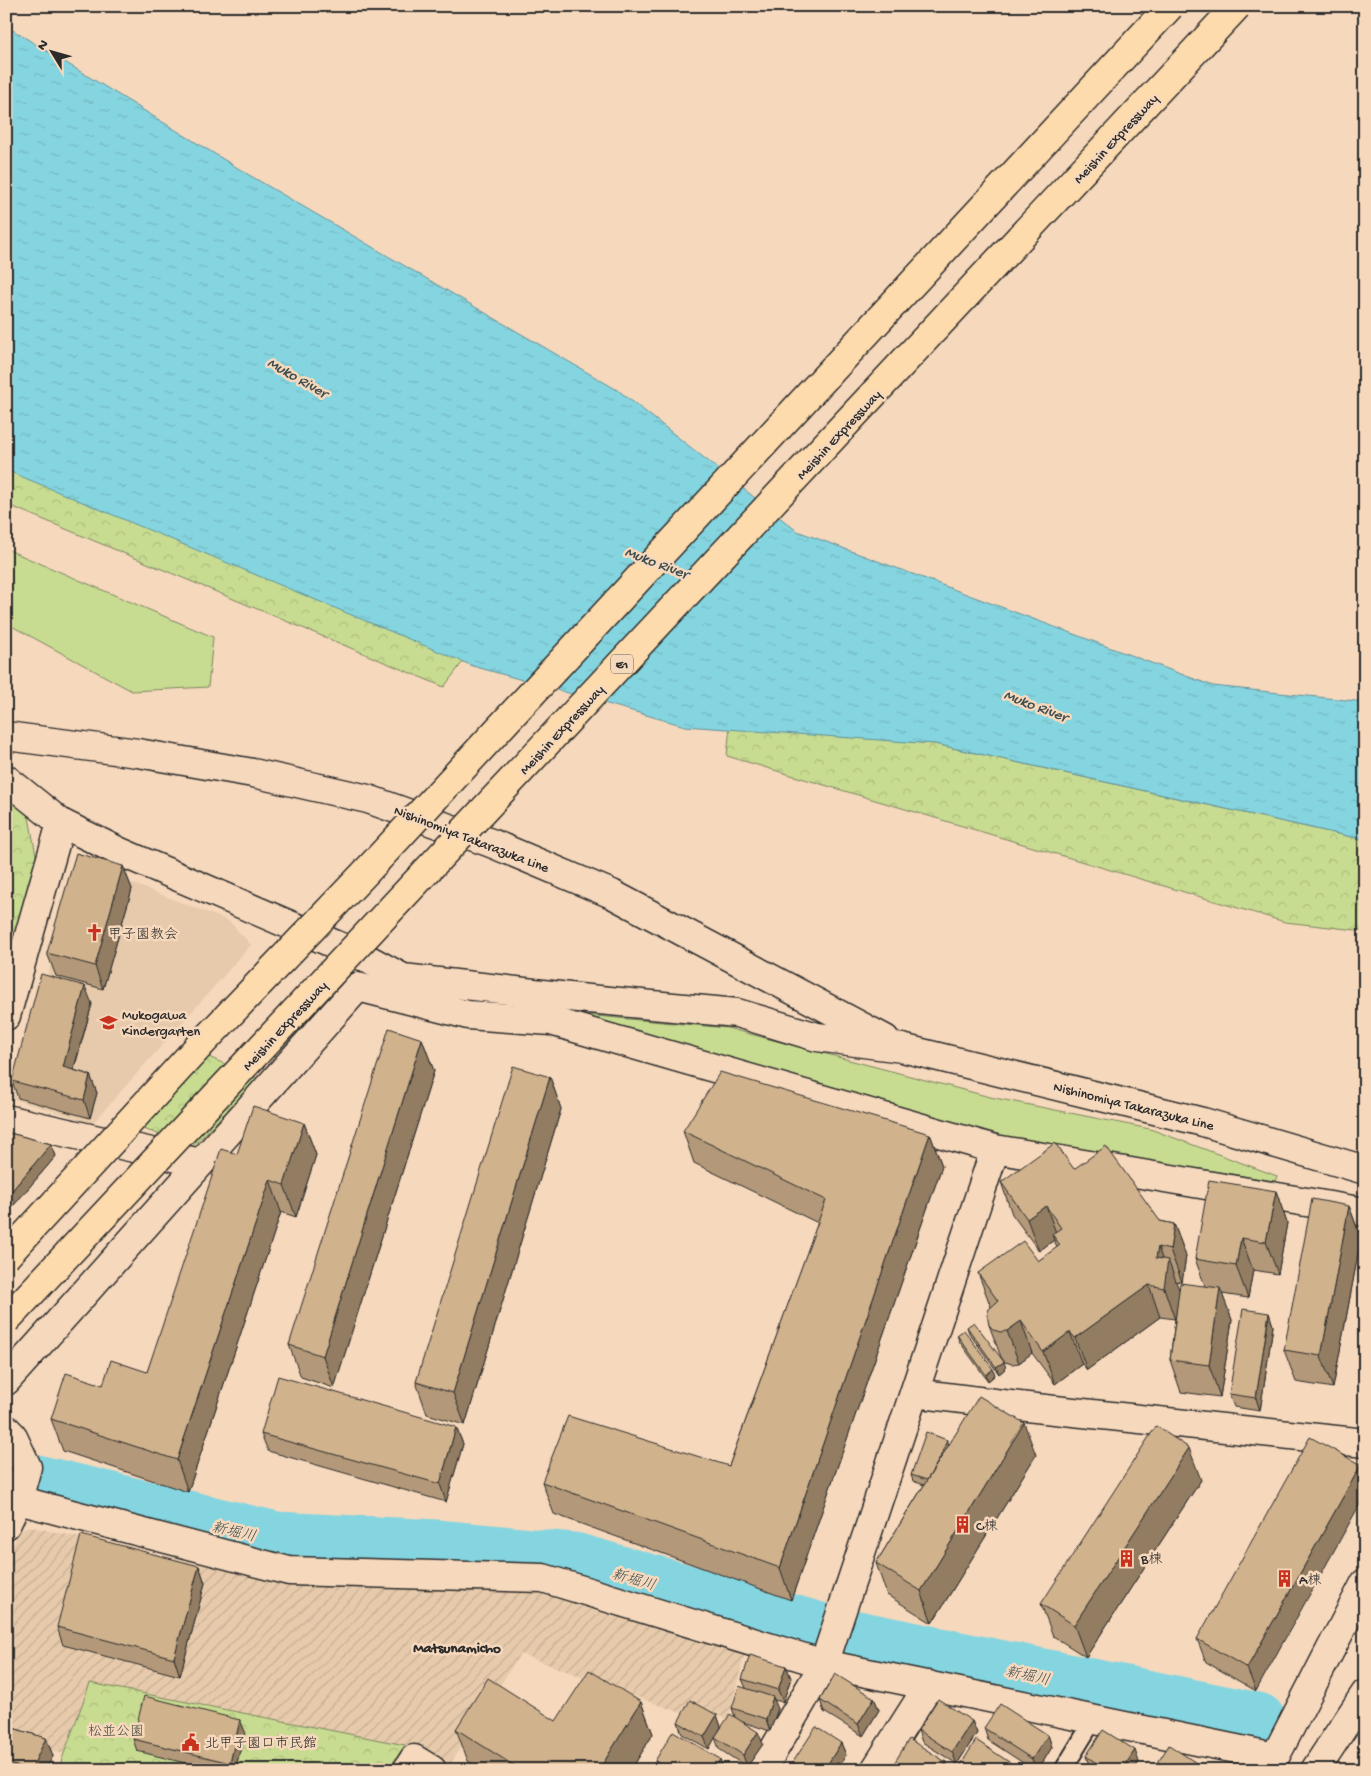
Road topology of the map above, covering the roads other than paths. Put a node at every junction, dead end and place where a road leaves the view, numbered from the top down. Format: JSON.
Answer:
{"nodes":[{"id":1,"x":1170,"y":6,"type":"edge"},
{"id":2,"x":1237,"y":6,"type":"edge"},
{"id":3,"x":6,"y":736,"type":"edge"},
{"id":4,"x":6,"y":779,"type":"edge"},
{"id":5,"x":61,"y":823,"type":"junction"},
{"id":6,"x":6,"y":1016,"type":"edge"},
{"id":7,"x":902,"y":1048,"type":"junction"},
{"id":8,"x":6,"y":1119,"type":"edge"},
{"id":9,"x":995,"y":1150,"type":"junction"},
{"id":10,"x":200,"y":1163,"type":"junction"},
{"id":11,"x":1365,"y":1170,"type":"edge"},
{"id":12,"x":1365,"y":1212,"type":"edge"},
{"id":13,"x":6,"y":1256,"type":"edge"},
{"id":14,"x":6,"y":1320,"type":"edge"},
{"id":15,"x":6,"y":1381,"type":"edge"},
{"id":16,"x":914,"y":1394,"type":"junction"},
{"id":17,"x":6,"y":1429,"type":"edge"},
{"id":18,"x":1365,"y":1443,"type":"edge"},
{"id":19,"x":18,"y":1488,"type":"edge"},
{"id":20,"x":6,"y":1525,"type":"edge"},
{"id":21,"x":1365,"y":1583,"type":"edge"},
{"id":22,"x":827,"y":1658,"type":"junction"},
{"id":23,"x":929,"y":1685,"type":"junction"},
{"id":24,"x":1365,"y":1694,"type":"edge"},
{"id":25,"x":1094,"y":1719,"type":"junction"},
{"id":26,"x":1270,"y":1763,"type":"edge"},
{"id":27,"x":407,"y":1770,"type":"edge"},
{"id":28,"x":432,"y":1770,"type":"edge"},
{"id":29,"x":762,"y":1770,"type":"edge"},
{"id":30,"x":875,"y":1770,"type":"edge"},
{"id":31,"x":1063,"y":1770,"type":"edge"},
{"id":32,"x":1315,"y":1770,"type":"edge"}],
"edges":[{"from":1,"to":13,"type":"highway","bridge":true},
{"from":2,"to":14,"type":"highway","name":"Meishin Expressway","number":"E1","bridge":true},
{"from":3,"to":7,"type":"street","name":"Nishinomiya Takarazuka Line"},
{"from":4,"to":5,"type":"street","name":"Nishinomiya Takarazuka Line"},
{"from":5,"to":6,"type":"street"},
{"from":5,"to":7,"type":"street","name":"Nishinomiya Takarazuka Line"},
{"from":7,"to":11,"type":"street","name":"Nishinomiya Takarazuka Line"},
{"from":8,"to":10,"type":"street"},
{"from":9,"to":10,"type":"street"},
{"from":9,"to":12,"type":"street"},
{"from":9,"to":16,"type":"street"},
{"from":10,"to":15,"type":"street"},
{"from":16,"to":18,"type":"street"},
{"from":16,"to":22,"type":"street"},
{"from":17,"to":19,"type":"street"},
{"from":19,"to":20,"type":"street"},
{"from":19,"to":22,"type":"street"},
{"from":21,"to":26,"type":"street"},
{"from":22,"to":23,"type":"street"},
{"from":22,"to":29,"type":"street"},
{"from":23,"to":25,"type":"street"},
{"from":23,"to":30,"type":"street"},
{"from":24,"to":32,"type":"street"},
{"from":25,"to":26,"type":"street"},
{"from":25,"to":31,"type":"lane"},
{"from":27,"to":28,"type":"street"}]}
